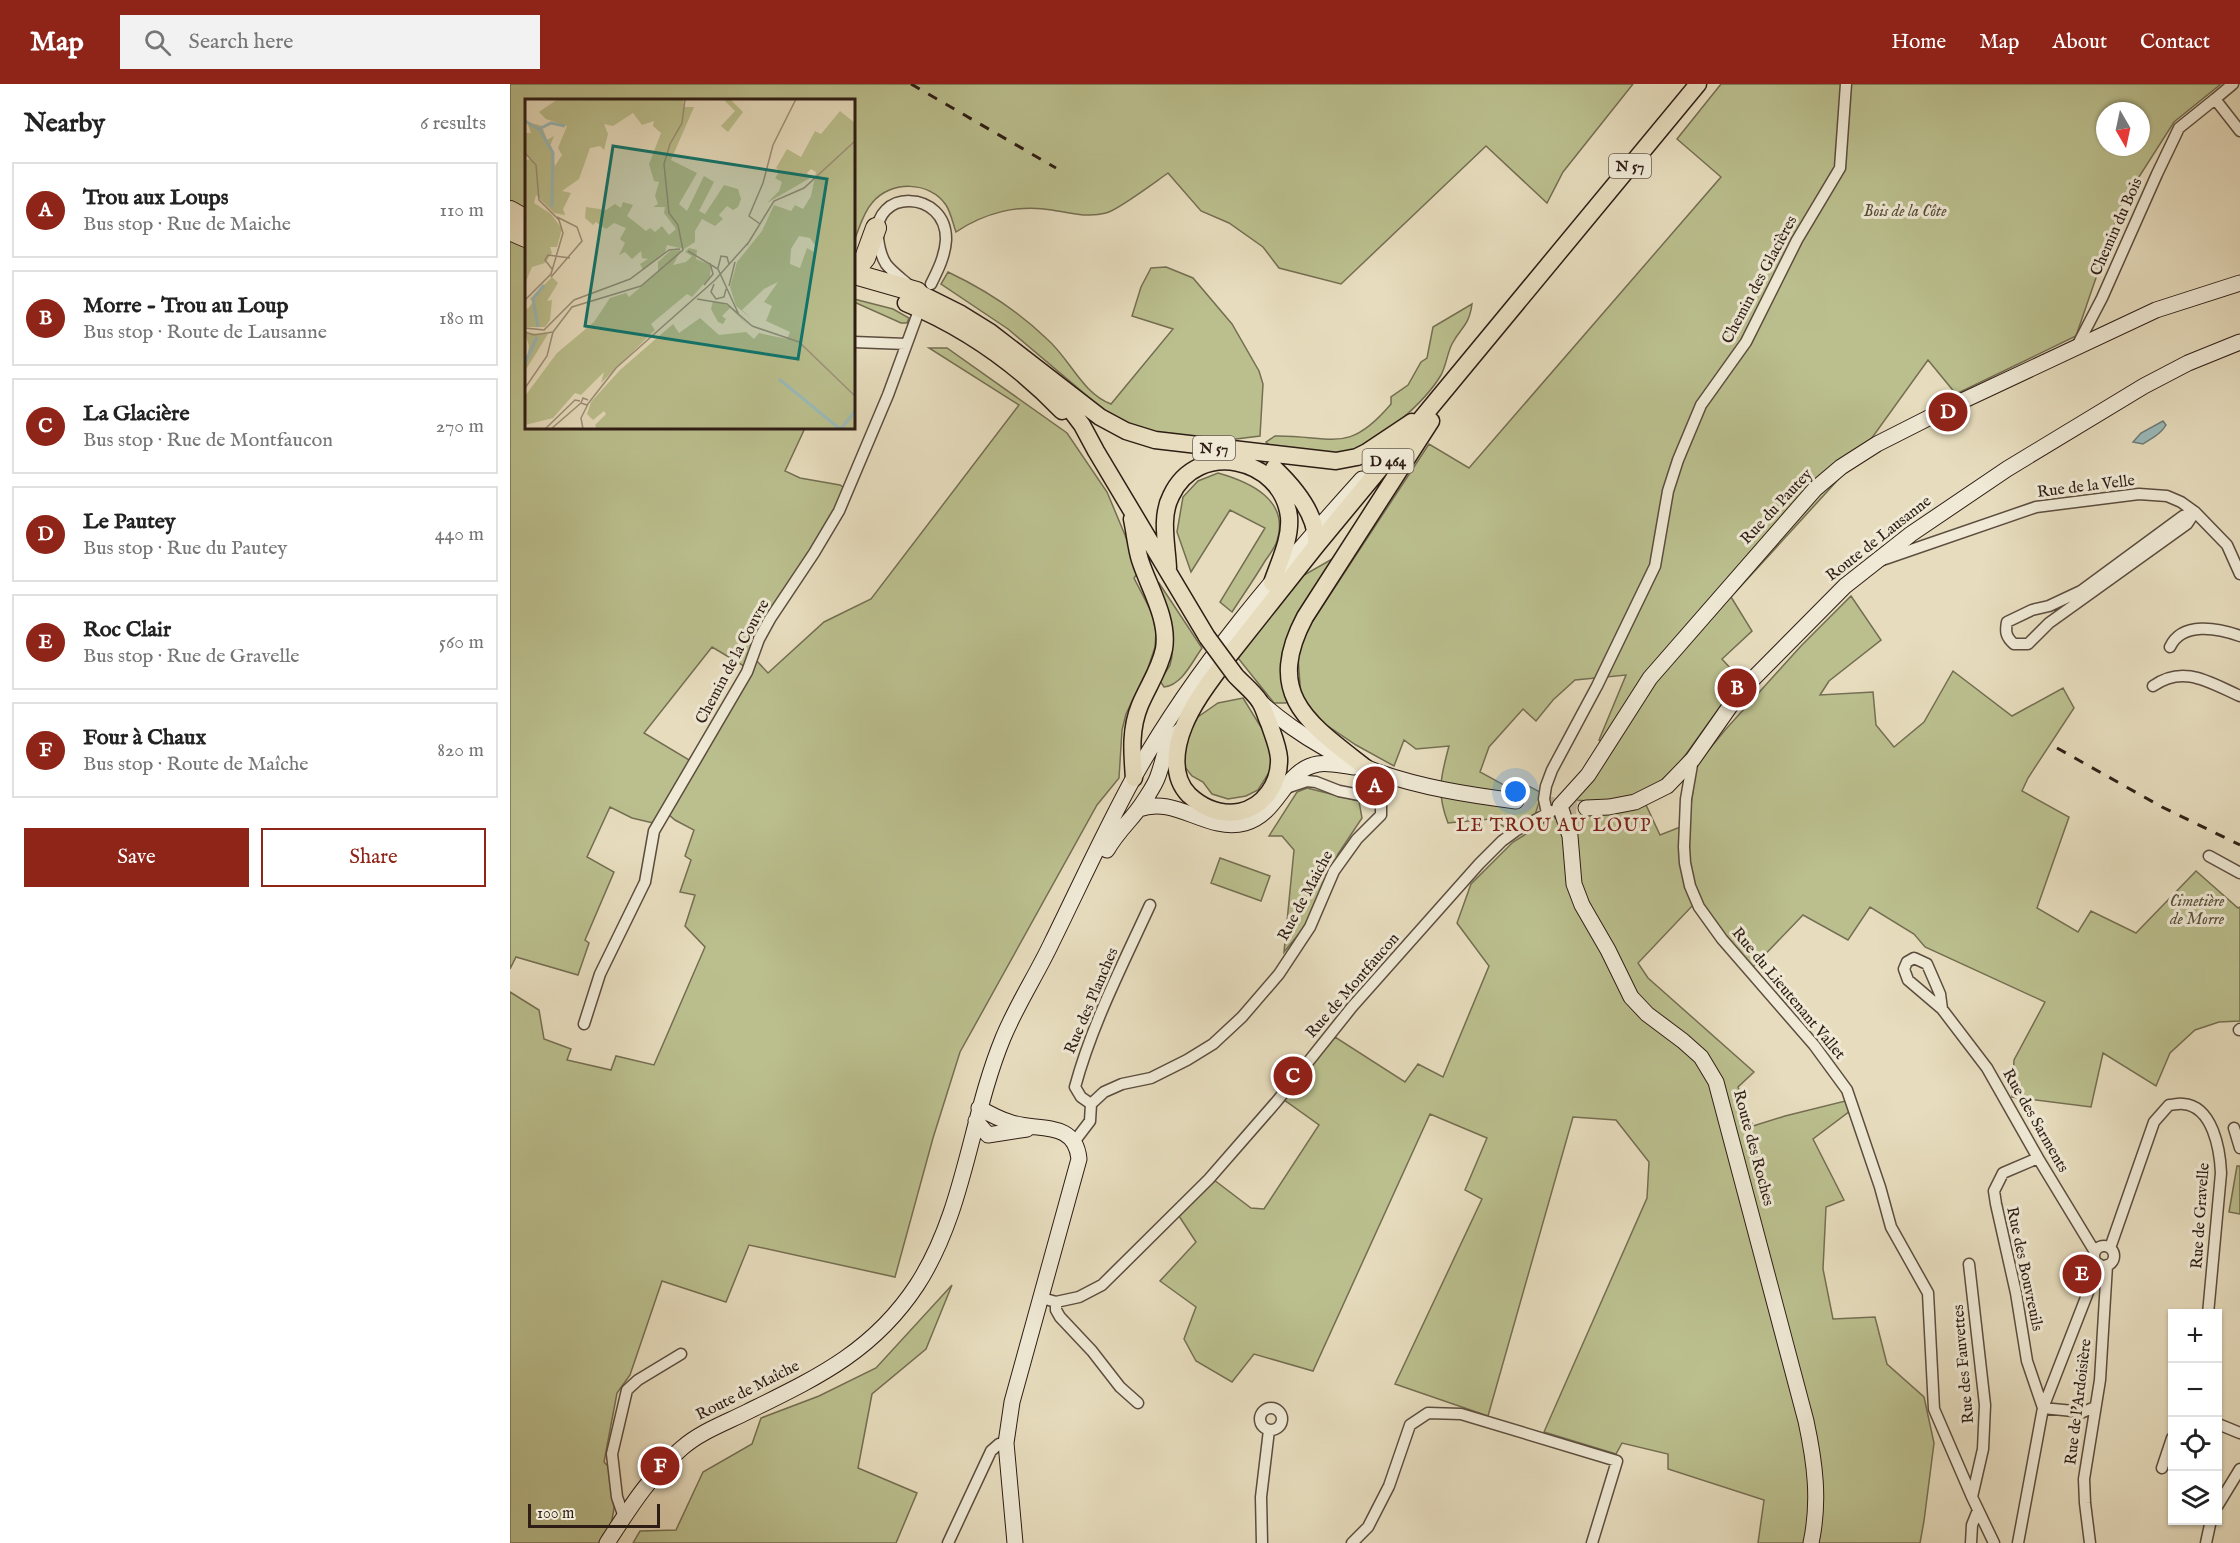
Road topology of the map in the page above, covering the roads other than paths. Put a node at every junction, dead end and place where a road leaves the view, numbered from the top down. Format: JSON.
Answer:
{"nodes":[{"id":1,"x":1698,"y":84,"type":"edge"},
{"id":2,"x":1846,"y":84,"type":"edge"},
{"id":3,"x":2233,"y":84,"type":"edge"},
{"id":4,"x":2215,"y":99,"type":"junction"},
{"id":5,"x":2240,"y":130,"type":"edge"},
{"id":6,"x":510,"y":212,"type":"edge"},
{"id":7,"x":525,"y":219,"type":"edge"},
{"id":8,"x":876,"y":228,"type":"junction"},
{"id":9,"x":510,"y":230,"type":"edge"},
{"id":10,"x":525,"y":237,"type":"edge"},
{"id":11,"x":855,"y":271,"type":"edge"},
{"id":12,"x":855,"y":272,"type":"edge"},
{"id":13,"x":2240,"y":283,"type":"edge"},
{"id":14,"x":855,"y":286,"type":"edge"},
{"id":15,"x":918,"y":299,"type":"junction"},
{"id":16,"x":1486,"y":339,"type":"junction"},
{"id":17,"x":855,"y":342,"type":"edge"},
{"id":18,"x":2240,"y":342,"type":"edge"},
{"id":19,"x":906,"y":344,"type":"junction"},
{"id":20,"x":2077,"y":346,"type":"junction"},
{"id":21,"x":1030,"y":363,"type":"junction"},
{"id":22,"x":1458,"y":375,"type":"junction"},
{"id":23,"x":1411,"y":424,"type":"junction"},
{"id":24,"x":1096,"y":451,"type":"junction"},
{"id":25,"x":1256,"y":453,"type":"junction"},
{"id":26,"x":1130,"y":507,"type":"junction"},
{"id":27,"x":2195,"y":512,"type":"junction"},
{"id":28,"x":1316,"y":538,"type":"junction"},
{"id":29,"x":1872,"y":563,"type":"junction"},
{"id":30,"x":2123,"y":566,"type":"junction"},
{"id":31,"x":1168,"y":572,"type":"junction"},
{"id":32,"x":2240,"y":574,"type":"edge"},
{"id":33,"x":1272,"y":583,"type":"junction"},
{"id":34,"x":2240,"y":636,"type":"edge"},
{"id":35,"x":2172,"y":644,"type":"dead end"},
{"id":36,"x":2153,"y":686,"type":"dead end"},
{"id":37,"x":2240,"y":696,"type":"edge"},
{"id":38,"x":1260,"y":702,"type":"junction"},
{"id":39,"x":1184,"y":727,"type":"junction"},
{"id":40,"x":1145,"y":759,"type":"junction"},
{"id":41,"x":1693,"y":759,"type":"junction"},
{"id":42,"x":1332,"y":765,"type":"junction"},
{"id":43,"x":1366,"y":768,"type":"junction"},
{"id":44,"x":1134,"y":778,"type":"junction"},
{"id":45,"x":1326,"y":785,"type":"junction"},
{"id":46,"x":1667,"y":786,"type":"junction"},
{"id":47,"x":1152,"y":788,"type":"junction"},
{"id":48,"x":1285,"y":788,"type":"junction"},
{"id":49,"x":1686,"y":799,"type":"junction"},
{"id":50,"x":1516,"y":801,"type":"tunnel mouth"},
{"id":51,"x":1167,"y":806,"type":"junction"},
{"id":52,"x":1586,"y":808,"type":"tunnel mouth"},
{"id":53,"x":1139,"y":809,"type":"junction"},
{"id":54,"x":1554,"y":810,"type":"junction"},
{"id":55,"x":2209,"y":856,"type":"dead end"},
{"id":56,"x":2240,"y":873,"type":"edge"},
{"id":57,"x":1150,"y":905,"type":"dead end"},
{"id":58,"x":1050,"y":946,"type":"junction"},
{"id":59,"x":1942,"y":1009,"type":"junction"},
{"id":60,"x":584,"y":1024,"type":"dead end"},
{"id":61,"x":1091,"y":1104,"type":"junction"},
{"id":62,"x":978,"y":1114,"type":"junction"},
{"id":63,"x":1034,"y":1128,"type":"junction"},
{"id":64,"x":2234,"y":1128,"type":"dead end"},
{"id":65,"x":988,"y":1135,"type":"junction"},
{"id":66,"x":1074,"y":1142,"type":"junction"},
{"id":67,"x":2240,"y":1148,"type":"edge"},
{"id":68,"x":2038,"y":1158,"type":"junction"},
{"id":69,"x":961,"y":1175,"type":"junction"},
{"id":70,"x":2103,"y":1249,"type":"junction"},
{"id":71,"x":1969,"y":1264,"type":"dead end"},
{"id":72,"x":2103,"y":1264,"type":"junction"},
{"id":73,"x":1049,"y":1300,"type":"junction"},
{"id":74,"x":2208,"y":1309,"type":"edge"},
{"id":75,"x":681,"y":1354,"type":"dead end"},
{"id":76,"x":1138,"y":1403,"type":"dead end"},
{"id":77,"x":2095,"y":1407,"type":"junction"},
{"id":78,"x":2043,"y":1408,"type":"junction"},
{"id":79,"x":2222,"y":1426,"type":"edge"},
{"id":80,"x":1269,"y":1430,"type":"dead end"},
{"id":81,"x":2240,"y":1433,"type":"edge"},
{"id":82,"x":1006,"y":1443,"type":"junction"},
{"id":83,"x":2168,"y":1450,"type":"edge"},
{"id":84,"x":2162,"y":1468,"type":"dead end"},
{"id":85,"x":2240,"y":1469,"type":"edge"},
{"id":86,"x":1972,"y":1497,"type":"junction"},
{"id":87,"x":2222,"y":1497,"type":"edge"},
{"id":88,"x":1978,"y":1510,"type":"junction"},
{"id":89,"x":624,"y":1517,"type":"junction"},
{"id":90,"x":2210,"y":1525,"type":"edge"},
{"id":91,"x":607,"y":1543,"type":"edge"},
{"id":92,"x":948,"y":1543,"type":"edge"},
{"id":93,"x":1015,"y":1543,"type":"edge"},
{"id":94,"x":1262,"y":1543,"type":"edge"},
{"id":95,"x":1352,"y":1543,"type":"edge"},
{"id":96,"x":1592,"y":1543,"type":"edge"},
{"id":97,"x":1811,"y":1543,"type":"edge"},
{"id":98,"x":1971,"y":1543,"type":"edge"},
{"id":99,"x":1994,"y":1543,"type":"edge"},
{"id":100,"x":2017,"y":1543,"type":"edge"},
{"id":101,"x":2090,"y":1543,"type":"edge"},
{"id":102,"x":2206,"y":1543,"type":"edge"}],
"edges":[{"from":1,"to":16,"type":"main road","number":"N 57"},
{"from":2,"to":54,"type":"street","name":"Chemin des Glacières"},
{"from":3,"to":4,"type":"street","name":"Chemin du Bois"},
{"from":4,"to":5,"type":"street"},
{"from":4,"to":20,"type":"street","name":"Chemin du Bois"},
{"from":6,"to":7,"type":"highway"},
{"from":8,"to":11,"type":"highway"},
{"from":8,"to":15,"type":"street"},
{"from":8,"to":15,"type":"street","name":"Chemin de la Couvre"},
{"from":9,"to":10,"type":"highway"},
{"from":12,"to":15,"type":"highway","number":"N 57"},
{"from":13,"to":20,"type":"main road","name":"Rue du Pautey"},
{"from":14,"to":15,"type":"highway","number":"N 57"},
{"from":15,"to":19,"type":"street","name":"Chemin de la Couvre"},
{"from":15,"to":21,"type":"main road","number":"N 57"},
{"from":15,"to":24,"type":"main road","number":"N 57"},
{"from":16,"to":22,"type":"main road","number":"D 464"},
{"from":16,"to":23,"type":"main road","number":"N 57"},
{"from":17,"to":19,"type":"street"},
{"from":18,"to":29,"type":"main road","name":"Route de Lausanne"},
{"from":19,"to":60,"type":"street","name":"Chemin de la Couvre"},
{"from":20,"to":54,"type":"main road","name":"Rue du Pautey"},
{"from":21,"to":24,"type":"main road","number":"N 57"},
{"from":21,"to":25,"type":"main road","number":"N 57"},
{"from":22,"to":28,"type":"main road","number":"D 464"},
{"from":22,"to":43,"type":"main road"},
{"from":23,"to":25,"type":"main road","number":"N 57"},
{"from":23,"to":28,"type":"main road","number":"D 464"},
{"from":24,"to":26,"type":"main road","number":"N 57"},
{"from":25,"to":28,"type":"main road"},
{"from":26,"to":31,"type":"main road","number":"N 57"},
{"from":26,"to":44,"type":"main road"},
{"from":27,"to":29,"type":"street","name":"Rue de la Velle"},
{"from":27,"to":30,"type":"street"},
{"from":27,"to":32,"type":"street","name":"Rue de la Velle"},
{"from":28,"to":33,"type":"main road","number":"D 464"},
{"from":28,"to":39,"type":"main road","number":"D 464"},
{"from":29,"to":41,"type":"main road","name":"Route de Lausanne"},
{"from":30,"to":30,"type":"street"},
{"from":31,"to":33,"type":"main road"},
{"from":31,"to":38,"type":"main road","number":"N 57","bridge":true},
{"from":33,"to":40,"type":"main road","number":"D 464"},
{"from":34,"to":35,"type":"street"},
{"from":36,"to":37,"type":"street"},
{"from":38,"to":39,"type":"main road"},
{"from":38,"to":43,"type":"main road"},
{"from":39,"to":47,"type":"main road","number":"D 464"},
{"from":40,"to":44,"type":"main road","number":"D 464"},
{"from":40,"to":47,"type":"main road"},
{"from":41,"to":46,"type":"main road","name":"Route de Lausanne"},
{"from":41,"to":49,"type":"street","name":"Rue du Lieutenant Vallet"},
{"from":42,"to":43,"type":"main road"},
{"from":42,"to":45,"type":"street"},
{"from":42,"to":48,"type":"main road"},
{"from":43,"to":50,"type":"main road"},
{"from":44,"to":58,"type":"main road","number":"D 464"},
{"from":45,"to":48,"type":"street","name":"Rue de Maiche"},
{"from":45,"to":61,"type":"street","name":"Rue de Maiche"},
{"from":46,"to":49,"type":"street"},
{"from":46,"to":52,"type":"main road","name":"Route de Lausanne"},
{"from":47,"to":51,"type":"main road"},
{"from":47,"to":53,"type":"main road","number":"D 464"},
{"from":48,"to":51,"type":"main road"},
{"from":49,"to":86,"type":"street","name":"Rue du Lieutenant Vallet"},
{"from":51,"to":53,"type":"main road"},
{"from":53,"to":58,"type":"main road","number":"D 464"},
{"from":54,"to":73,"type":"street","name":"Rue de Montfaucon"},
{"from":54,"to":97,"type":"main road","name":"Route des Roches"},
{"from":55,"to":56,"type":"street"},
{"from":57,"to":61,"type":"street","name":"Rue des Planches"},
{"from":58,"to":62,"type":"main road","number":"D 464"},
{"from":59,"to":59,"type":"street","name":"Rue des Sarments"},
{"from":59,"to":68,"type":"street","name":"Rue des Sarments"},
{"from":61,"to":66,"type":"street"},
{"from":62,"to":63,"type":"main road"},
{"from":62,"to":65,"type":"main road"},
{"from":62,"to":69,"type":"main road","number":"D 464"},
{"from":63,"to":65,"type":"main road"},
{"from":63,"to":66,"type":"main road"},
{"from":64,"to":67,"type":"street"},
{"from":65,"to":69,"type":"main road"},
{"from":66,"to":73,"type":"main road"},
{"from":68,"to":70,"type":"street","name":"Rue des Sarments"},
{"from":68,"to":78,"type":"street","name":"Rue des Bouvreuils"},
{"from":69,"to":89,"type":"main road","name":"Route de Maîche","number":"D 464"},
{"from":70,"to":72,"type":"street","name":"Rue des Sarments"},
{"from":70,"to":72,"type":"street"},
{"from":70,"to":74,"type":"street","name":"Rue de Gravelle"},
{"from":71,"to":86,"type":"street","name":"Rue des Fauvettes"},
{"from":72,"to":77,"type":"street","name":"Rue de l'Ardoisière"},
{"from":72,"to":78,"type":"street"},
{"from":73,"to":76,"type":"street"},
{"from":73,"to":82,"type":"main road"},
{"from":75,"to":89,"type":"street"},
{"from":77,"to":78,"type":"street"},
{"from":77,"to":101,"type":"street","name":"Rue de l'Ardoisière"},
{"from":78,"to":100,"type":"street"},
{"from":79,"to":81,"type":"street"},
{"from":80,"to":94,"type":"street"},
{"from":82,"to":92,"type":"street"},
{"from":82,"to":93,"type":"main road"},
{"from":83,"to":84,"type":"street"},
{"from":85,"to":87,"type":"street"},
{"from":86,"to":88,"type":"street","name":"Rue du Lieutenant Vallet"},
{"from":88,"to":98,"type":"street"},
{"from":88,"to":99,"type":"street","name":"Rue du Lieutenant Vallet"},
{"from":89,"to":91,"type":"main road","name":"Route de Maîche","number":"D 464"},
{"from":90,"to":102,"type":"street"},
{"from":95,"to":96,"type":"street"}]}
